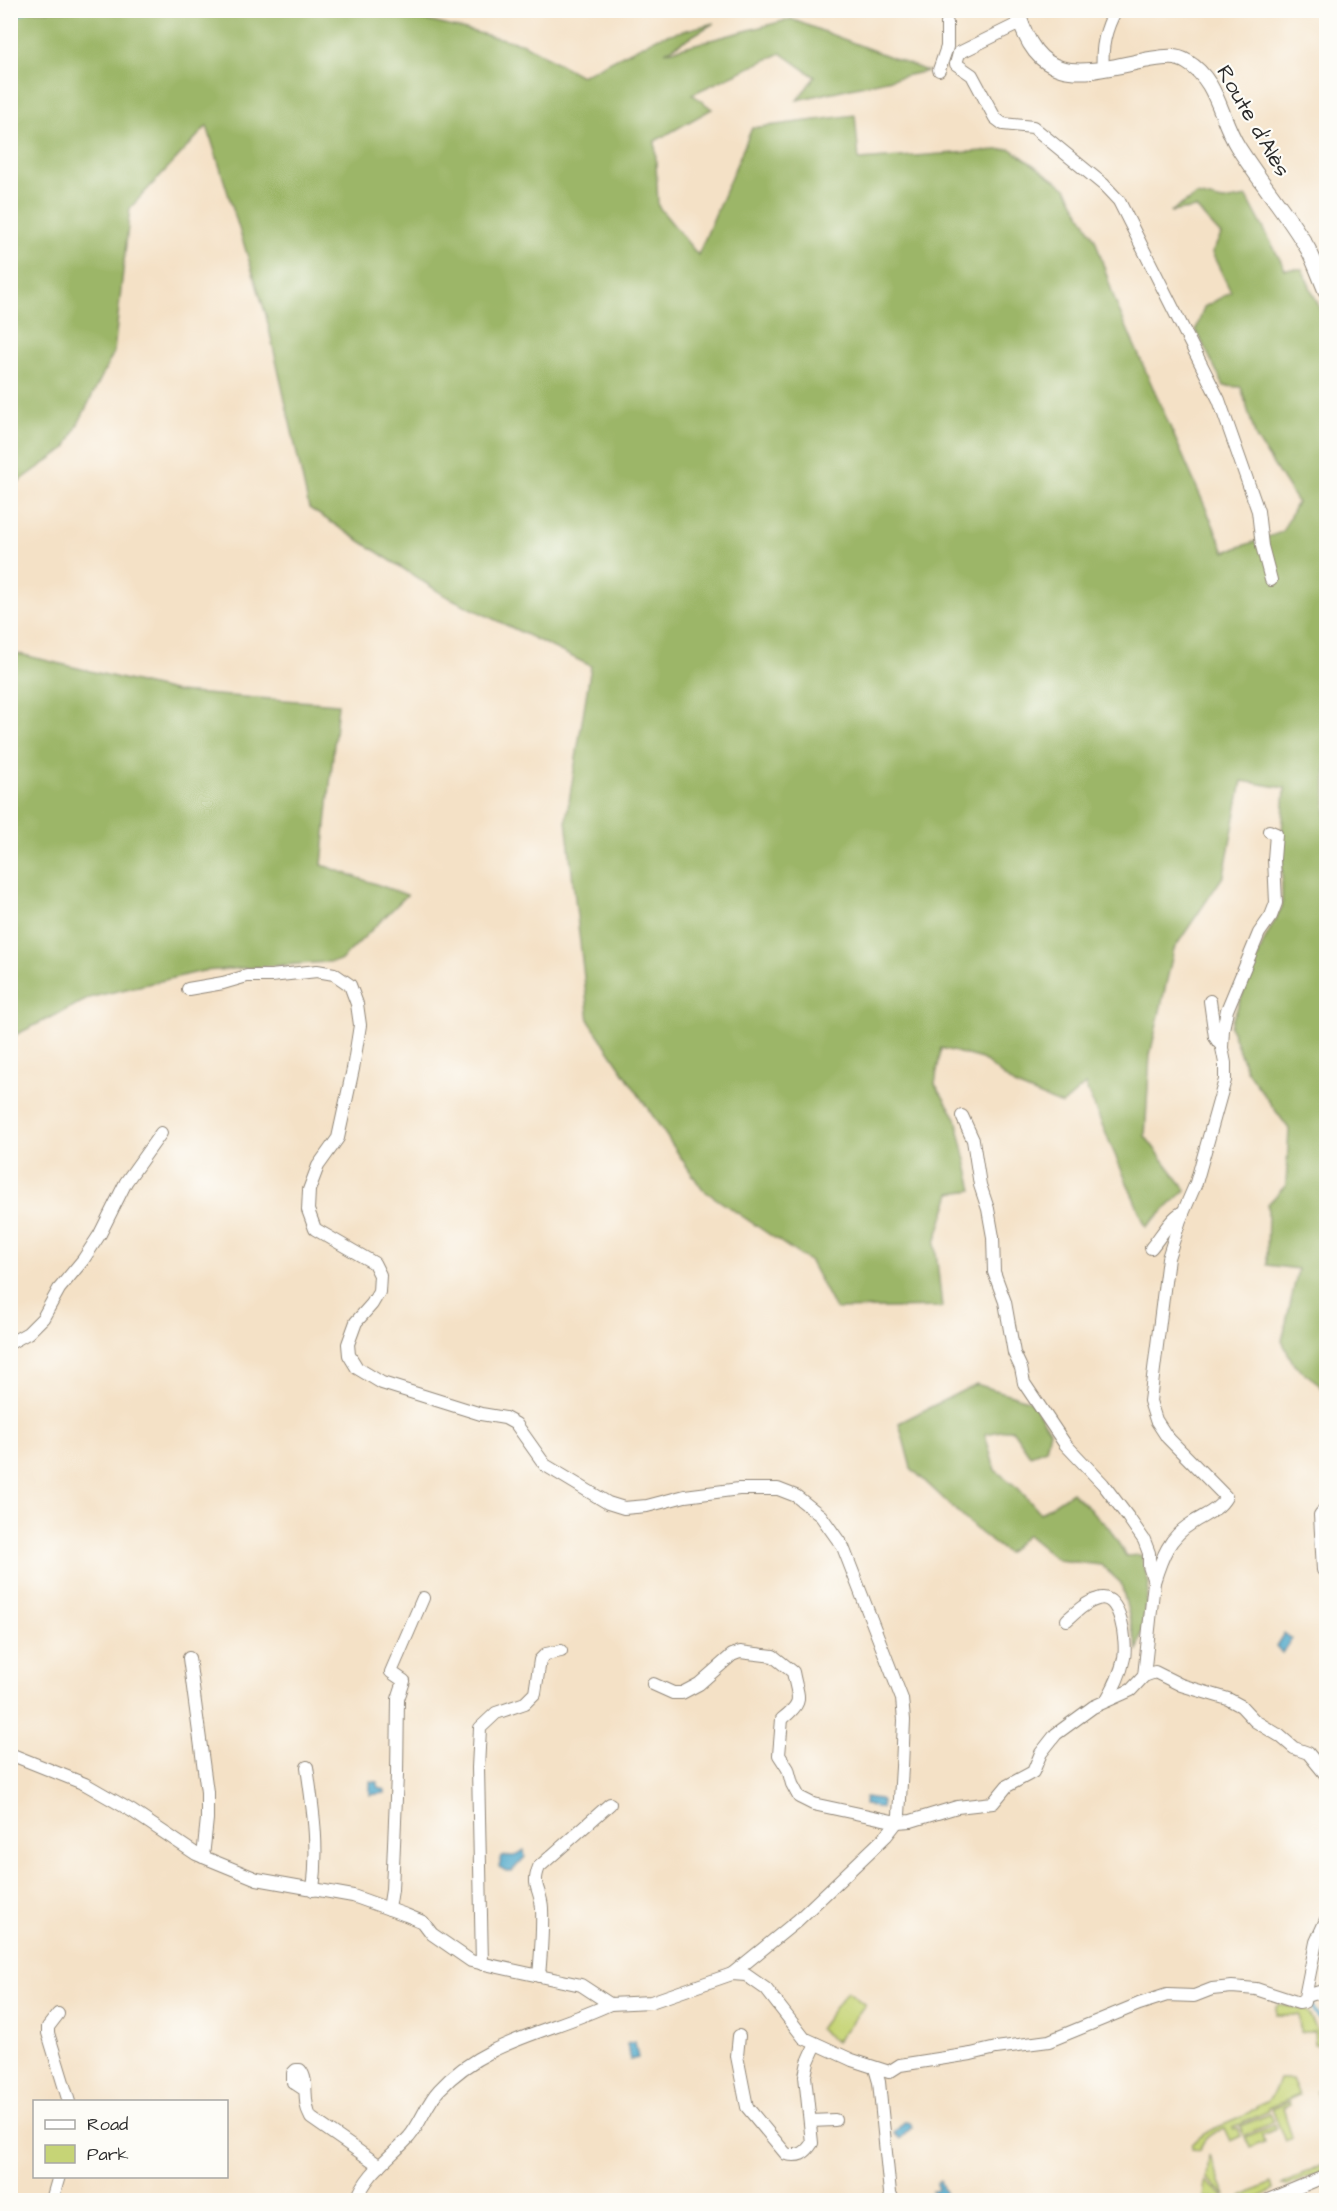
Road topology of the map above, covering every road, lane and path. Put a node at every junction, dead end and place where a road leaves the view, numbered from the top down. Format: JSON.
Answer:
{"nodes":[{"id":1,"x":1116,"y":10,"type":"edge"},
{"id":2,"x":1018,"y":17,"type":"edge"},
{"id":3,"x":947,"y":23,"type":"dead end"},
{"id":4,"x":1103,"y":69,"type":"junction"},
{"id":5,"x":939,"y":70,"type":"dead end"},
{"id":6,"x":1326,"y":291,"type":"edge"},
{"id":7,"x":1271,"y":580,"type":"dead end"},
{"id":8,"x":1269,"y":831,"type":"dead end"},
{"id":9,"x":188,"y":989,"type":"dead end"},
{"id":10,"x":1210,"y":1001,"type":"dead end"},
{"id":11,"x":1222,"y":1048,"type":"junction"},
{"id":12,"x":962,"y":1116,"type":"dead end"},
{"id":13,"x":161,"y":1133,"type":"dead end"},
{"id":14,"x":1184,"y":1212,"type":"junction"},
{"id":15,"x":1151,"y":1248,"type":"dead end"},
{"id":16,"x":10,"y":1342,"type":"edge"},
{"id":17,"x":1326,"y":1507,"type":"edge"},
{"id":18,"x":1323,"y":1570,"type":"dead end"},
{"id":19,"x":1154,"y":1581,"type":"junction"},
{"id":20,"x":423,"y":1598,"type":"dead end"},
{"id":21,"x":1067,"y":1620,"type":"dead end"},
{"id":22,"x":561,"y":1652,"type":"dead end"},
{"id":23,"x":189,"y":1658,"type":"dead end"},
{"id":24,"x":1144,"y":1676,"type":"junction"},
{"id":25,"x":653,"y":1684,"type":"dead end"},
{"id":26,"x":1106,"y":1701,"type":"junction"},
{"id":27,"x":10,"y":1754,"type":"edge"},
{"id":28,"x":308,"y":1767,"type":"dead end"},
{"id":29,"x":1326,"y":1775,"type":"edge"},
{"id":30,"x":610,"y":1804,"type":"dead end"},
{"id":31,"x":897,"y":1822,"type":"junction"},
{"id":32,"x":203,"y":1857,"type":"junction"},
{"id":33,"x":313,"y":1890,"type":"junction"},
{"id":34,"x":389,"y":1909,"type":"junction"},
{"id":35,"x":1326,"y":1920,"type":"edge"},
{"id":36,"x":482,"y":1964,"type":"junction"},
{"id":37,"x":732,"y":1974,"type":"junction"},
{"id":38,"x":539,"y":1976,"type":"junction"},
{"id":39,"x":1317,"y":1993,"type":"edge"},
{"id":40,"x":610,"y":2004,"type":"junction"},
{"id":41,"x":58,"y":2014,"type":"dead end"},
{"id":42,"x":739,"y":2036,"type":"dead end"},
{"id":43,"x":816,"y":2044,"type":"junction"},
{"id":44,"x":875,"y":2068,"type":"junction"},
{"id":45,"x":305,"y":2090,"type":"dead end"},
{"id":46,"x":68,"y":2100,"type":"edge"},
{"id":47,"x":835,"y":2120,"type":"dead end"},
{"id":48,"x":810,"y":2121,"type":"junction"},
{"id":49,"x":380,"y":2166,"type":"junction"},
{"id":50,"x":1326,"y":2176,"type":"edge"},
{"id":51,"x":58,"y":2178,"type":"edge"},
{"id":52,"x":52,"y":2200,"type":"edge"},
{"id":53,"x":357,"y":2200,"type":"edge"},
{"id":54,"x":893,"y":2200,"type":"edge"},
{"id":55,"x":1269,"y":2200,"type":"edge"}],
"edges":[{"from":1,"to":4,"type":"street"},
{"from":2,"to":4,"type":"main road","name":"Route d'Alès"},
{"from":2,"to":7,"type":"street"},
{"from":3,"to":5,"type":"street"},
{"from":4,"to":6,"type":"main road","name":"Route d'Alès"},
{"from":8,"to":11,"type":"street"},
{"from":9,"to":31,"type":"street"},
{"from":10,"to":11,"type":"street"},
{"from":11,"to":14,"type":"street"},
{"from":12,"to":19,"type":"street"},
{"from":13,"to":16,"type":"street"},
{"from":14,"to":15,"type":"street"},
{"from":14,"to":19,"type":"street"},
{"from":17,"to":18,"type":"street"},
{"from":19,"to":24,"type":"street"},
{"from":20,"to":34,"type":"street"},
{"from":21,"to":26,"type":"street"},
{"from":22,"to":36,"type":"street"},
{"from":23,"to":32,"type":"street"},
{"from":24,"to":26,"type":"street"},
{"from":24,"to":29,"type":"street"},
{"from":25,"to":31,"type":"street"},
{"from":26,"to":31,"type":"street"},
{"from":27,"to":32,"type":"street"},
{"from":28,"to":33,"type":"street"},
{"from":30,"to":38,"type":"street"},
{"from":31,"to":37,"type":"street"},
{"from":32,"to":33,"type":"street"},
{"from":33,"to":34,"type":"street"},
{"from":34,"to":36,"type":"street"},
{"from":35,"to":39,"type":"street"},
{"from":36,"to":38,"type":"street"},
{"from":37,"to":40,"type":"street"},
{"from":37,"to":43,"type":"street"},
{"from":38,"to":40,"type":"street"},
{"from":39,"to":44,"type":"street"},
{"from":40,"to":49,"type":"street"},
{"from":41,"to":46,"type":"street"},
{"from":42,"to":48,"type":"street"},
{"from":43,"to":44,"type":"street"},
{"from":43,"to":48,"type":"street"},
{"from":44,"to":54,"type":"street"},
{"from":45,"to":49,"type":"street"},
{"from":47,"to":48,"type":"street"},
{"from":49,"to":53,"type":"street"},
{"from":50,"to":55,"type":"street"},
{"from":51,"to":52,"type":"street"}]}
